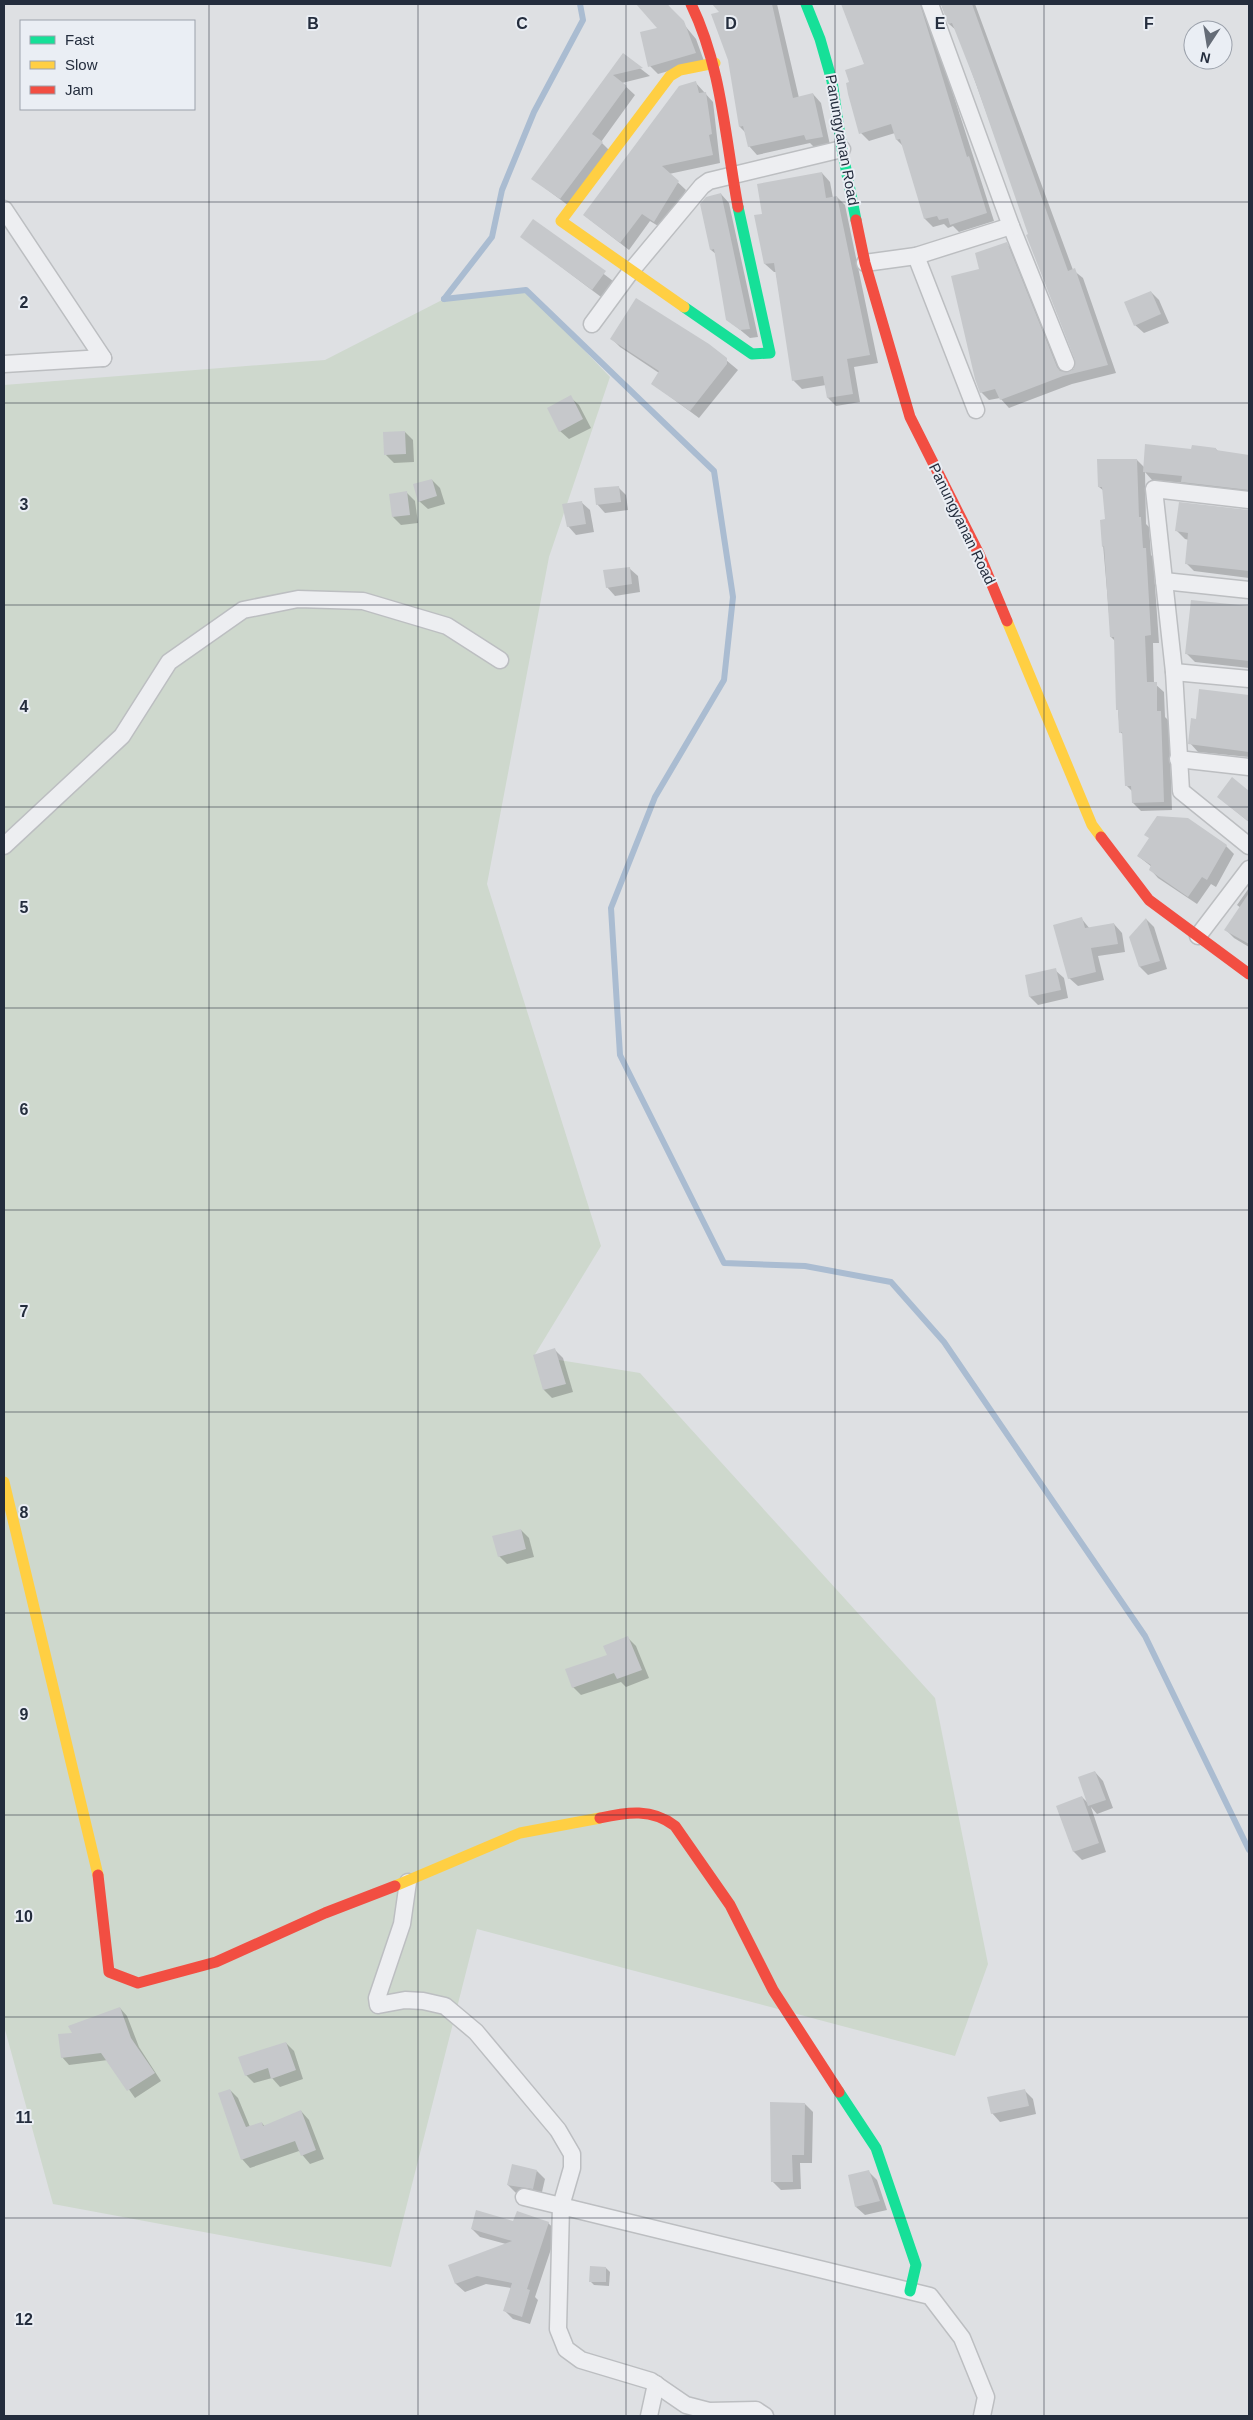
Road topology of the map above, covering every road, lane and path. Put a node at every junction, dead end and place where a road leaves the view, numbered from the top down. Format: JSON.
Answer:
{"nodes":[{"id":1,"x":692,"y":4,"type":"edge"},
{"id":2,"x":806,"y":4,"type":"edge"},
{"id":3,"x":930,"y":4,"type":"edge"},
{"id":4,"x":715,"y":62,"type":"junction"},
{"id":5,"x":842,"y":150,"type":"junction"},
{"id":6,"x":732,"y":176,"type":"junction"},
{"id":7,"x":4,"y":209,"type":"edge"},
{"id":8,"x":1011,"y":226,"type":"junction"},
{"id":9,"x":916,"y":256,"type":"junction"},
{"id":10,"x":865,"y":263,"type":"junction"},
{"id":11,"x":631,"y":271,"type":"junction"},
{"id":12,"x":592,"y":324,"type":"dead end"},
{"id":13,"x":1066,"y":363,"type":"dead end"},
{"id":14,"x":4,"y":364,"type":"edge"},
{"id":15,"x":976,"y":410,"type":"dead end"},
{"id":16,"x":1249,"y":500,"type":"edge"},
{"id":17,"x":1164,"y":581,"type":"junction"},
{"id":18,"x":1249,"y":590,"type":"edge"},
{"id":19,"x":500,"y":660,"type":"dead end"},
{"id":20,"x":1174,"y":672,"type":"junction"},
{"id":21,"x":1249,"y":679,"type":"edge"},
{"id":22,"x":1178,"y":759,"type":"junction"},
{"id":23,"x":1249,"y":767,"type":"edge"},
{"id":24,"x":4,"y":846,"type":"edge"},
{"id":25,"x":1249,"y":846,"type":"edge"},
{"id":26,"x":1249,"y":869,"type":"edge"},
{"id":27,"x":1198,"y":936,"type":"junction"},
{"id":28,"x":1249,"y":974,"type":"edge"},
{"id":29,"x":4,"y":1482,"type":"edge"},
{"id":30,"x":408,"y":1882,"type":"junction"},
{"id":31,"x":524,"y":2197,"type":"dead end"},
{"id":32,"x":561,"y":2206,"type":"junction"},
{"id":33,"x":910,"y":2291,"type":"junction"},
{"id":34,"x":656,"y":2384,"type":"junction"},
{"id":35,"x":648,"y":2416,"type":"edge"},
{"id":36,"x":765,"y":2416,"type":"edge"},
{"id":37,"x":982,"y":2416,"type":"edge"}],
"edges":[{"from":1,"to":4,"type":"street"},
{"from":2,"to":5,"type":"street","name":"Panungyanan Road"},
{"from":3,"to":8,"type":"street"},
{"from":4,"to":6,"type":"street"},
{"from":4,"to":11,"type":"street"},
{"from":5,"to":6,"type":"street"},
{"from":5,"to":10,"type":"street","name":"Panungyanan Road"},
{"from":6,"to":11,"type":"street"},
{"from":6,"to":11,"type":"street"},
{"from":7,"to":14,"type":"street"},
{"from":8,"to":9,"type":"street"},
{"from":8,"to":13,"type":"street"},
{"from":9,"to":10,"type":"street"},
{"from":9,"to":15,"type":"street"},
{"from":10,"to":27,"type":"street","name":"Panungyanan Road"},
{"from":11,"to":12,"type":"street"},
{"from":16,"to":17,"type":"street"},
{"from":17,"to":18,"type":"street"},
{"from":17,"to":20,"type":"street"},
{"from":19,"to":24,"type":"street"},
{"from":20,"to":21,"type":"street"},
{"from":20,"to":22,"type":"street"},
{"from":22,"to":23,"type":"street"},
{"from":22,"to":25,"type":"street"},
{"from":26,"to":27,"type":"street"},
{"from":27,"to":28,"type":"street","name":"Panungyanan Road"},
{"from":29,"to":30,"type":"street"},
{"from":30,"to":32,"type":"street"},
{"from":30,"to":33,"type":"street"},
{"from":31,"to":32,"type":"street"},
{"from":32,"to":33,"type":"street"},
{"from":32,"to":34,"type":"street"},
{"from":33,"to":37,"type":"street"},
{"from":34,"to":35,"type":"street"},
{"from":34,"to":36,"type":"street"}]}
